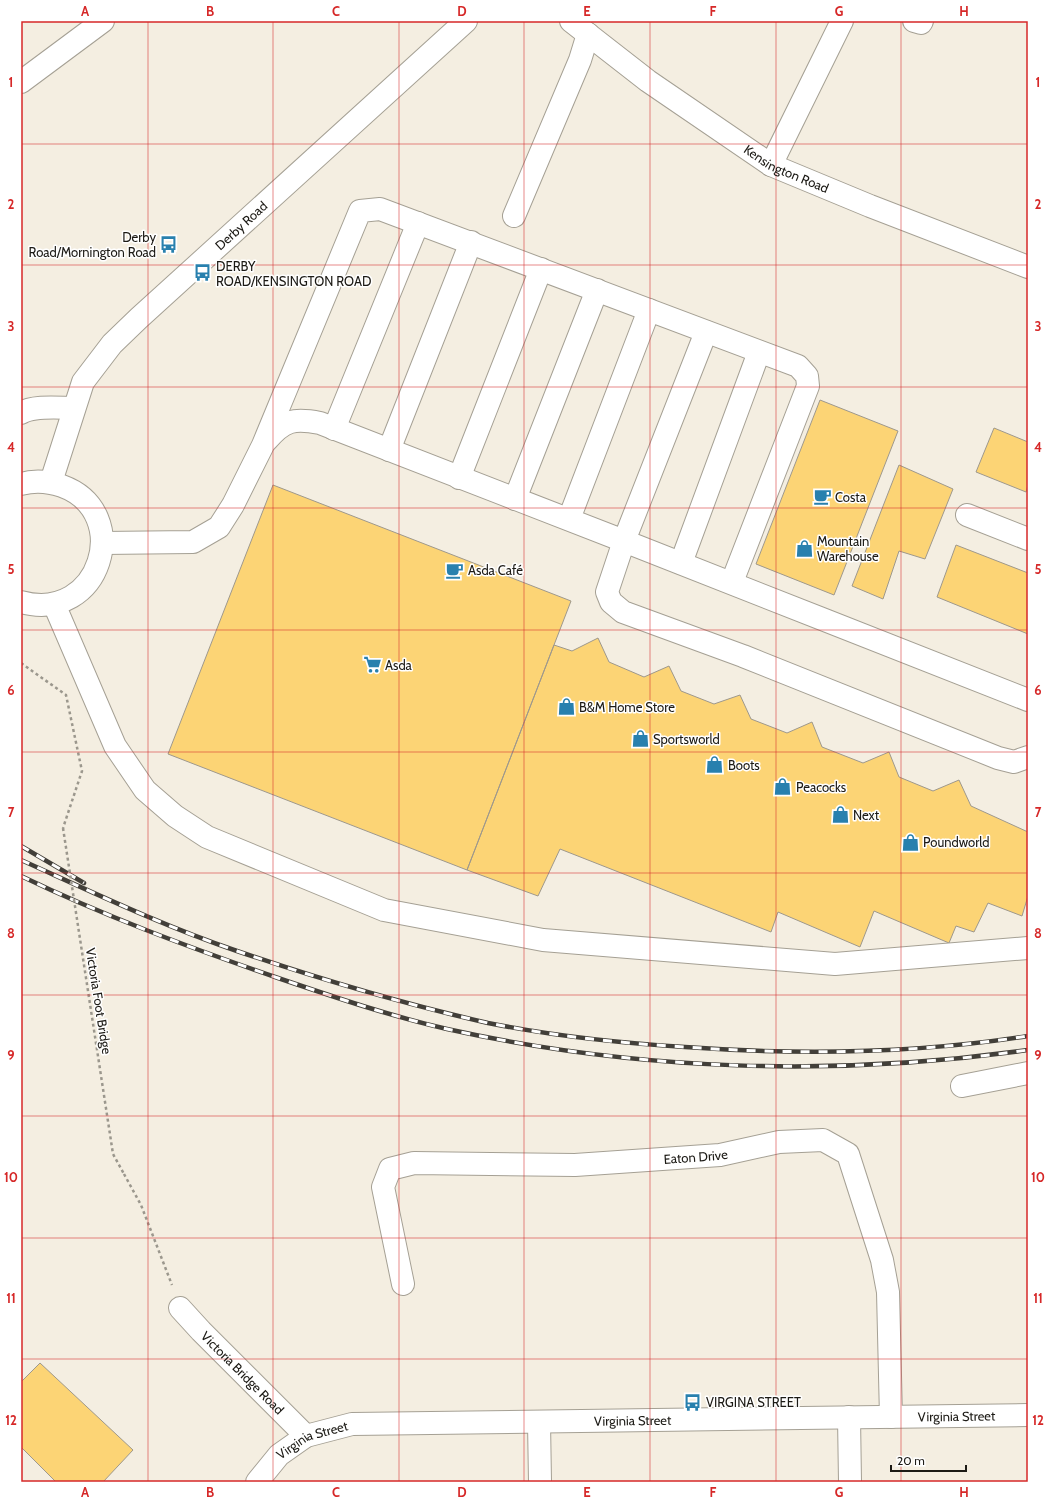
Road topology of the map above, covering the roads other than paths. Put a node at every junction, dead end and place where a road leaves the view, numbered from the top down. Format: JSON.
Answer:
{"nodes":[{"id":1,"x":103,"y":21,"type":"edge"},
{"id":2,"x":466,"y":21,"type":"edge"},
{"id":3,"x":842,"y":21,"type":"edge"},
{"id":4,"x":914,"y":21,"type":"edge"},
{"id":5,"x":922,"y":21,"type":"edge"},
{"id":6,"x":580,"y":27,"type":"edge"},
{"id":7,"x":21,"y":82,"type":"edge"},
{"id":8,"x":771,"y":165,"type":"junction"},
{"id":9,"x":514,"y":216,"type":"dead end"},
{"id":10,"x":418,"y":223,"type":"junction"},
{"id":11,"x":470,"y":242,"type":"junction"},
{"id":12,"x":1028,"y":266,"type":"edge"},
{"id":13,"x":541,"y":269,"type":"junction"},
{"id":14,"x":597,"y":290,"type":"junction"},
{"id":15,"x":650,"y":310,"type":"junction"},
{"id":16,"x":706,"y":332,"type":"junction"},
{"id":17,"x":759,"y":352,"type":"junction"},
{"id":18,"x":74,"y":408,"type":"junction"},
{"id":19,"x":21,"y":413,"type":"edge"},
{"id":20,"x":334,"y":429,"type":"junction"},
{"id":21,"x":263,"y":445,"type":"junction"},
{"id":22,"x":389,"y":450,"type":"junction"},
{"id":23,"x":460,"y":478,"type":"junction"},
{"id":24,"x":51,"y":482,"type":"junction"},
{"id":25,"x":21,"y":484,"type":"edge"},
{"id":26,"x":515,"y":499,"type":"junction"},
{"id":27,"x":967,"y":515,"type":"dead end"},
{"id":28,"x":569,"y":519,"type":"junction"},
{"id":29,"x":1028,"y":539,"type":"edge"},
{"id":30,"x":624,"y":541,"type":"junction"},
{"id":31,"x":102,"y":543,"type":"junction"},
{"id":32,"x":681,"y":563,"type":"junction"},
{"id":33,"x":732,"y":582,"type":"junction"},
{"id":34,"x":21,"y":602,"type":"edge"},
{"id":35,"x":54,"y":604,"type":"junction"},
{"id":36,"x":1028,"y":700,"type":"edge"},
{"id":37,"x":1028,"y":757,"type":"edge"},
{"id":38,"x":1028,"y":948,"type":"edge"},
{"id":39,"x":1028,"y":1073,"type":"edge"},
{"id":40,"x":962,"y":1086,"type":"dead end"},
{"id":41,"x":403,"y":1284,"type":"dead end"},
{"id":42,"x":180,"y":1308,"type":"road end"},
{"id":43,"x":1028,"y":1415,"type":"edge"},
{"id":44,"x":891,"y":1416,"type":"junction"},
{"id":45,"x":849,"y":1417,"type":"junction"},
{"id":46,"x":539,"y":1422,"type":"junction"},
{"id":47,"x":306,"y":1436,"type":"junction"},
{"id":48,"x":257,"y":1482,"type":"edge"},
{"id":49,"x":540,"y":1482,"type":"edge"},
{"id":50,"x":850,"y":1482,"type":"edge"}],
"edges":[{"from":1,"to":7,"type":"street"},
{"from":2,"to":18,"type":"street","name":"Derby Road"},
{"from":3,"to":8,"type":"street"},
{"from":4,"to":5,"type":"street"},
{"from":6,"to":8,"type":"street","name":"Kensington Road"},
{"from":6,"to":9,"type":"street"},
{"from":8,"to":12,"type":"street","name":"Kensington Road"},
{"from":10,"to":11,"type":"street"},
{"from":10,"to":20,"type":"street"},
{"from":10,"to":21,"type":"street"},
{"from":11,"to":13,"type":"street"},
{"from":11,"to":22,"type":"street"},
{"from":13,"to":14,"type":"street"},
{"from":13,"to":23,"type":"street"},
{"from":14,"to":15,"type":"street"},
{"from":14,"to":26,"type":"street"},
{"from":15,"to":16,"type":"street"},
{"from":15,"to":28,"type":"street"},
{"from":16,"to":17,"type":"street"},
{"from":16,"to":30,"type":"street"},
{"from":17,"to":32,"type":"street"},
{"from":17,"to":33,"type":"street"},
{"from":18,"to":19,"type":"street"},
{"from":18,"to":24,"type":"street","name":"Derby Road"},
{"from":20,"to":21,"type":"street"},
{"from":20,"to":22,"type":"street"},
{"from":21,"to":31,"type":"street"},
{"from":22,"to":23,"type":"street"},
{"from":23,"to":26,"type":"street"},
{"from":24,"to":25,"type":"street"},
{"from":24,"to":31,"type":"street"},
{"from":26,"to":28,"type":"street"},
{"from":27,"to":29,"type":"street"},
{"from":28,"to":30,"type":"street"},
{"from":30,"to":32,"type":"street"},
{"from":30,"to":37,"type":"street"},
{"from":31,"to":35,"type":"street"},
{"from":32,"to":33,"type":"street"},
{"from":33,"to":36,"type":"street"},
{"from":34,"to":35,"type":"street"},
{"from":35,"to":38,"type":"street"},
{"from":39,"to":40,"type":"street"},
{"from":41,"to":44,"type":"street","name":"Eaton Drive"},
{"from":42,"to":47,"type":"street","name":"Victoria Bridge Road"},
{"from":43,"to":44,"type":"street","name":"Virginia Street"},
{"from":44,"to":45,"type":"street","name":"Virginia Street"},
{"from":45,"to":46,"type":"street","name":"Virginia Street"},
{"from":45,"to":50,"type":"street"},
{"from":46,"to":47,"type":"street","name":"Virginia Street"},
{"from":46,"to":49,"type":"street"},
{"from":47,"to":48,"type":"street","name":"Virginia Street"}]}
